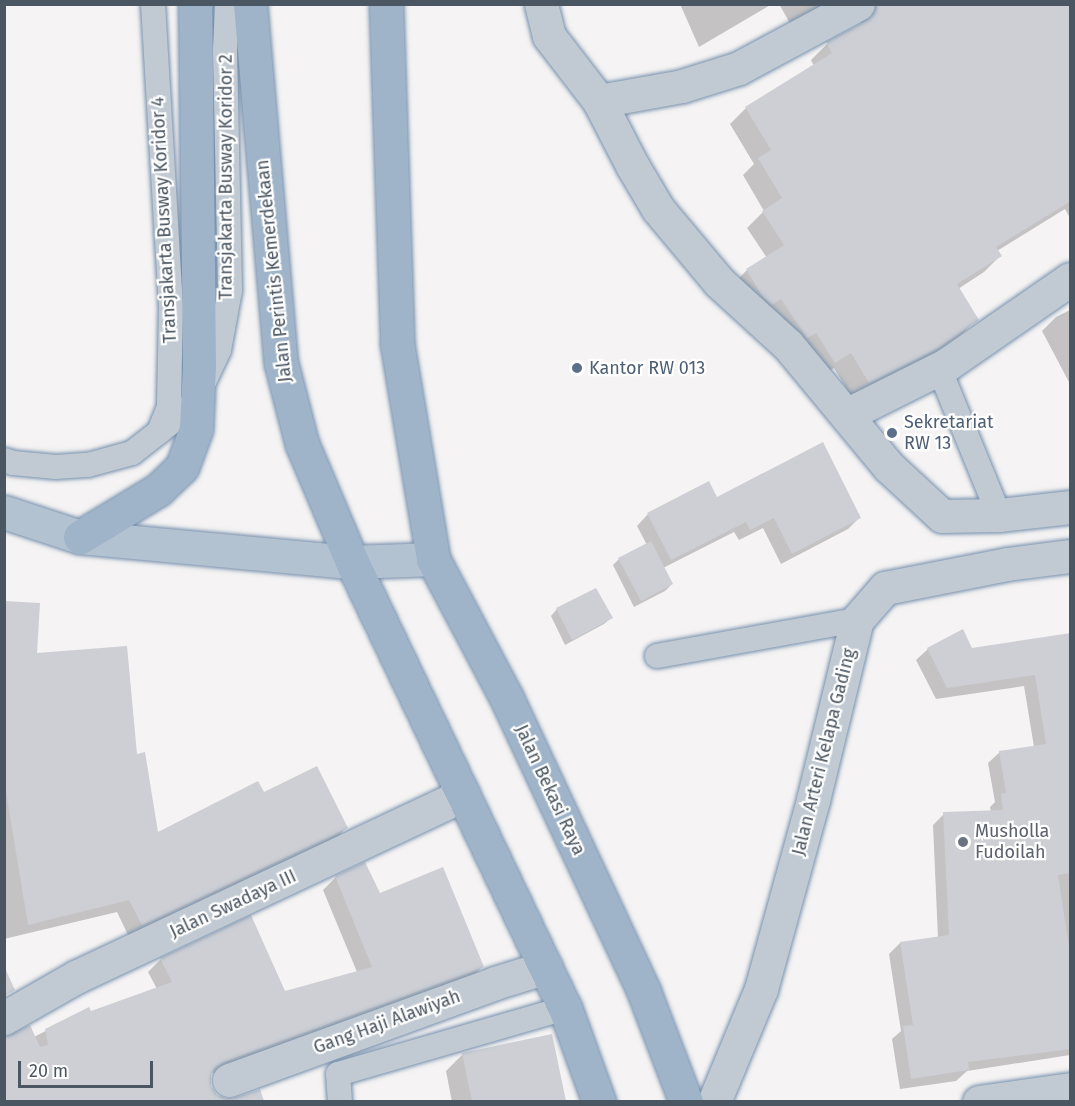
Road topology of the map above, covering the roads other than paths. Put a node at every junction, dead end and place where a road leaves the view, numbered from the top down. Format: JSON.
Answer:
{"nodes":[{"id":1,"x":153,"y":4,"type":"edge"},
{"id":2,"x":195,"y":4,"type":"edge"},
{"id":3,"x":227,"y":4,"type":"edge"},
{"id":4,"x":250,"y":4,"type":"edge"},
{"id":5,"x":386,"y":4,"type":"edge"},
{"id":6,"x":541,"y":4,"type":"edge"},
{"id":7,"x":858,"y":4,"type":"edge"},
{"id":8,"x":599,"y":100,"type":"junction"},
{"id":9,"x":1071,"y":279,"type":"edge"},
{"id":10,"x":939,"y":368,"type":"junction"},
{"id":11,"x":198,"y":395,"type":"junction"},
{"id":12,"x":848,"y":414,"type":"junction"},
{"id":13,"x":158,"y":434,"type":"junction"},
{"id":14,"x":4,"y":459,"type":"edge"},
{"id":15,"x":1071,"y":507,"type":"edge"},
{"id":16,"x":4,"y":512,"type":"edge"},
{"id":17,"x":999,"y":515,"type":"junction"},
{"id":18,"x":80,"y":537,"type":"junction"},
{"id":19,"x":1071,"y":556,"type":"edge"},
{"id":20,"x":434,"y":559,"type":"junction"},
{"id":21,"x":351,"y":562,"type":"junction"},
{"id":22,"x":857,"y":620,"type":"junction"},
{"id":23,"x":657,"y":656,"type":"dead end"},
{"id":24,"x":463,"y":795,"type":"junction"},
{"id":25,"x":546,"y":967,"type":"junction"},
{"id":26,"x":565,"y":1008,"type":"junction"},
{"id":27,"x":4,"y":1018,"type":"edge"},
{"id":28,"x":229,"y":1080,"type":"dead end"},
{"id":29,"x":1071,"y":1089,"type":"edge"},
{"id":30,"x":340,"y":1101,"type":"edge"},
{"id":31,"x":599,"y":1101,"type":"edge"},
{"id":32,"x":686,"y":1101,"type":"edge"},
{"id":33,"x":714,"y":1101,"type":"edge"},
{"id":34,"x":979,"y":1101,"type":"edge"}],
"edges":[{"from":1,"to":13,"type":"lane","name":"Transjakarta Busway Koridor 4"},
{"from":2,"to":11,"type":"highway"},
{"from":3,"to":11,"type":"lane","name":"Transjakarta Busway Koridor 2"},
{"from":4,"to":21,"type":"highway","name":"Jalan Perintis Kemerdekaan"},
{"from":5,"to":20,"type":"highway"},
{"from":6,"to":8,"type":"street"},
{"from":7,"to":8,"type":"street"},
{"from":8,"to":12,"type":"street"},
{"from":9,"to":10,"type":"street"},
{"from":10,"to":12,"type":"street"},
{"from":10,"to":17,"type":"lane"},
{"from":11,"to":13,"type":"lane","name":"Transjakarta Busway Koridor 2"},
{"from":11,"to":18,"type":"highway"},
{"from":12,"to":17,"type":"street"},
{"from":13,"to":14,"type":"lane","name":"Transjakarta Busway Koridor 2"},
{"from":15,"to":17,"type":"street"},
{"from":16,"to":18,"type":"main road"},
{"from":18,"to":21,"type":"main road"},
{"from":19,"to":22,"type":"street","name":"Jalan Arteri Kelapa Gading"},
{"from":20,"to":21,"type":"main road"},
{"from":20,"to":32,"type":"highway","name":"Jalan Bekasi Raya"},
{"from":21,"to":24,"type":"highway"},
{"from":22,"to":23,"type":"lane"},
{"from":22,"to":33,"type":"street","name":"Jalan Arteri Kelapa Gading"},
{"from":24,"to":25,"type":"highway"},
{"from":24,"to":27,"type":"street","name":"Jalan Swadaya III"},
{"from":25,"to":26,"type":"highway"},
{"from":25,"to":28,"type":"street","name":"Gang Haji Alawiyah"},
{"from":26,"to":30,"type":"lane"},
{"from":26,"to":31,"type":"highway"},
{"from":29,"to":34,"type":"street"}]}
